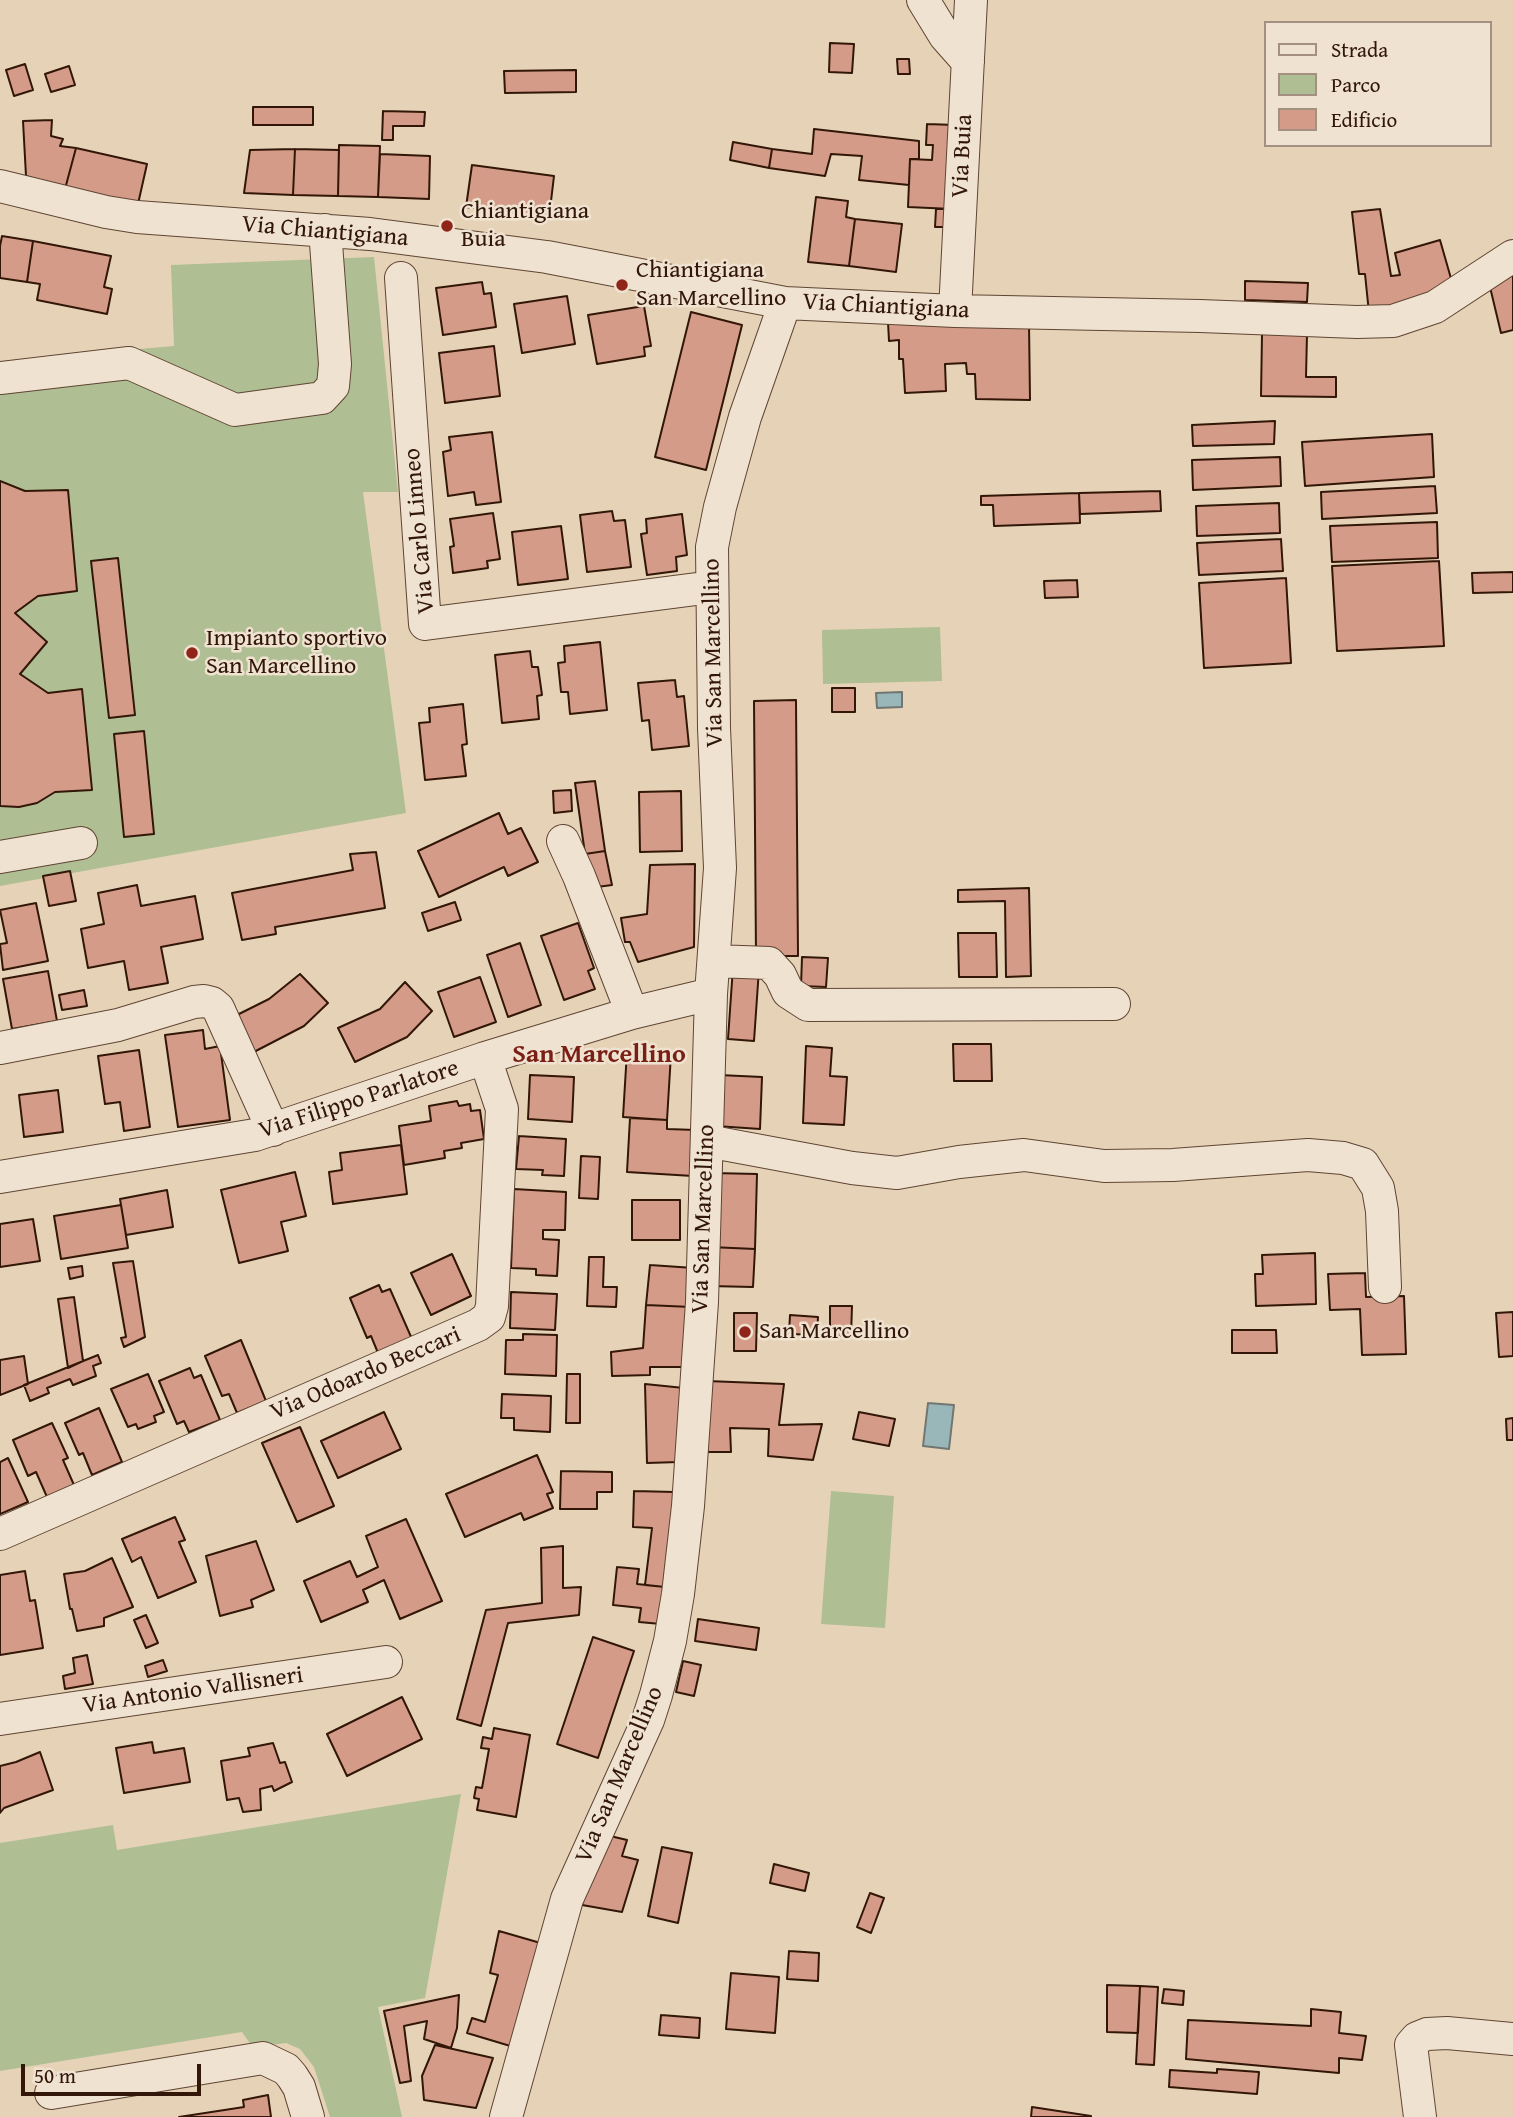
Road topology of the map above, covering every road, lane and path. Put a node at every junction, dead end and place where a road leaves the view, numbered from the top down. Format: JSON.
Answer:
{"nodes":[{"id":1,"x":923,"y":0,"type":"edge"},
{"id":2,"x":971,"y":0,"type":"edge"},
{"id":3,"x":968,"y":62,"type":"junction"},
{"id":4,"x":0,"y":186,"type":"edge"},
{"id":5,"x":325,"y":230,"type":"junction"},
{"id":6,"x":1513,"y":256,"type":"edge"},
{"id":7,"x":401,"y":278,"type":"dead end"},
{"id":8,"x":785,"y":303,"type":"junction"},
{"id":9,"x":955,"y":311,"type":"junction"},
{"id":10,"x":0,"y":378,"type":"edge"},
{"id":11,"x":712,"y":587,"type":"junction"},
{"id":12,"x":563,"y":841,"type":"dead end"},
{"id":13,"x":81,"y":843,"type":"dead end"},
{"id":14,"x":0,"y":857,"type":"edge"},
{"id":15,"x":715,"y":961,"type":"junction"},
{"id":16,"x":711,"y":994,"type":"junction"},
{"id":17,"x":1114,"y":1004,"type":"dead end"},
{"id":18,"x":632,"y":1013,"type":"junction"},
{"id":19,"x":0,"y":1048,"type":"edge"},
{"id":20,"x":485,"y":1058,"type":"junction"},
{"id":21,"x":273,"y":1130,"type":"junction"},
{"id":22,"x":707,"y":1141,"type":"junction"},
{"id":23,"x":0,"y":1177,"type":"edge"},
{"id":24,"x":1385,"y":1287,"type":"dead end"},
{"id":25,"x":0,"y":1534,"type":"edge"},
{"id":26,"x":386,"y":1662,"type":"dead end"},
{"id":27,"x":0,"y":1719,"type":"edge"},
{"id":28,"x":1513,"y":2039,"type":"edge"},
{"id":29,"x":51,"y":2093,"type":"dead end"},
{"id":30,"x":308,"y":2117,"type":"edge"},
{"id":31,"x":506,"y":2117,"type":"edge"},
{"id":32,"x":1420,"y":2117,"type":"edge"}],
"edges":[{"from":1,"to":3,"type":"street"},
{"from":2,"to":3,"type":"street","name":"Via Buia"},
{"from":3,"to":9,"type":"street","name":"Via Buia"},
{"from":4,"to":5,"type":"street","name":"Via Chiantigiana"},
{"from":5,"to":8,"type":"street","name":"Via Chiantigiana"},
{"from":5,"to":10,"type":"street"},
{"from":6,"to":9,"type":"street","name":"Via Chiantigiana"},
{"from":7,"to":11,"type":"street","name":"Via Carlo Linneo"},
{"from":8,"to":9,"type":"street","name":"Via Chiantigiana"},
{"from":8,"to":11,"type":"street","name":"Via San Marcellino"},
{"from":11,"to":15,"type":"street","name":"Via San Marcellino"},
{"from":12,"to":18,"type":"street"},
{"from":13,"to":14,"type":"street"},
{"from":15,"to":16,"type":"street","name":"Via San Marcellino"},
{"from":15,"to":17,"type":"street"},
{"from":16,"to":18,"type":"street","name":"Via Filippo Parlatore"},
{"from":16,"to":22,"type":"street","name":"Via San Marcellino"},
{"from":18,"to":20,"type":"street","name":"Via Filippo Parlatore"},
{"from":19,"to":21,"type":"street"},
{"from":20,"to":21,"type":"street","name":"Via Filippo Parlatore"},
{"from":20,"to":25,"type":"street","name":"Via Odoardo Beccari"},
{"from":21,"to":23,"type":"street","name":"Via Filippo Parlatore"},
{"from":22,"to":24,"type":"street"},
{"from":22,"to":31,"type":"street","name":"Via San Marcellino"},
{"from":26,"to":27,"type":"street","name":"Via Antonio Vallisneri"},
{"from":28,"to":32,"type":"street"},
{"from":29,"to":30,"type":"street"}]}
